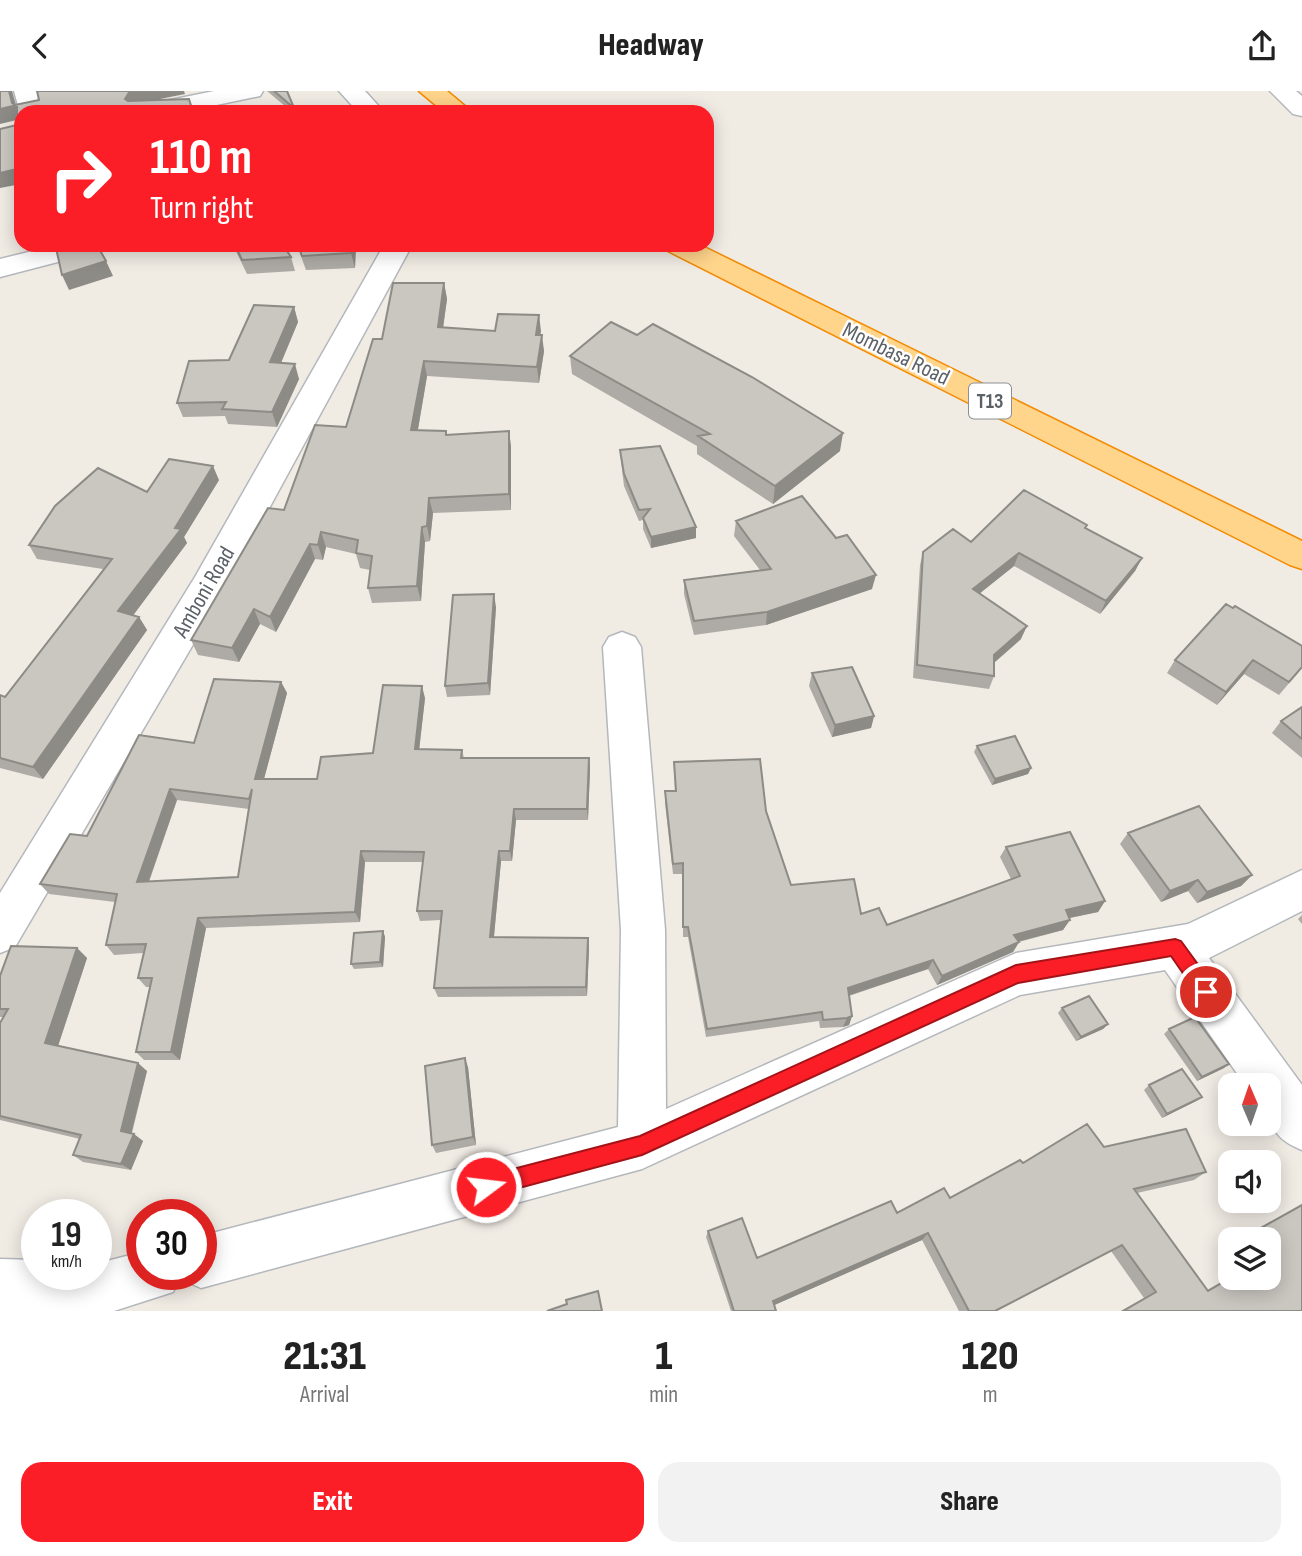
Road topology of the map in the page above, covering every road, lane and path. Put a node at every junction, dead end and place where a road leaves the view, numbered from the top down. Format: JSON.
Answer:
{"nodes":[{"id":1,"x":251,"y":91,"type":"edge"},
{"id":2,"x":351,"y":91,"type":"edge"},
{"id":3,"x":431,"y":91,"type":"edge"},
{"id":4,"x":1282,"y":91,"type":"edge"},
{"id":5,"x":180,"y":105,"type":"edge"},
{"id":6,"x":365,"y":105,"type":"edge"},
{"id":7,"x":450,"y":105,"type":"edge"},
{"id":8,"x":1302,"y":109,"type":"edge"},
{"id":9,"x":63,"y":252,"type":"edge"},
{"id":10,"x":394,"y":252,"type":"edge"},
{"id":11,"x":692,"y":252,"type":"edge"},
{"id":12,"x":0,"y":268,"type":"edge"},
{"id":13,"x":1302,"y":556,"type":"edge"},
{"id":14,"x":622,"y":647,"type":"dead end"},
{"id":15,"x":1302,"y":890,"type":"edge"},
{"id":16,"x":0,"y":933,"type":"edge"},
{"id":17,"x":1175,"y":947,"type":"junction"},
{"id":18,"x":1302,"y":1126,"type":"edge"},
{"id":19,"x":642,"y":1145,"type":"junction"},
{"id":20,"x":217,"y":1258,"type":"edge"},
{"id":21,"x":126,"y":1282,"type":"edge"},
{"id":22,"x":0,"y":1285,"type":"edge"}],
"edges":[{"from":1,"to":5,"type":"street"},
{"from":2,"to":6,"type":"street"},
{"from":3,"to":7,"type":"highway"},
{"from":4,"to":8,"type":"street"},
{"from":9,"to":12,"type":"street"},
{"from":10,"to":16,"type":"street","name":"Amboni Road"},
{"from":11,"to":13,"type":"highway","name":"Mombasa Road","number":"T13"},
{"from":14,"to":19,"type":"street"},
{"from":15,"to":17,"type":"street"},
{"from":17,"to":18,"type":"street"},
{"from":17,"to":19,"type":"street"},
{"from":19,"to":20,"type":"street"},
{"from":21,"to":22,"type":"street"}]}
